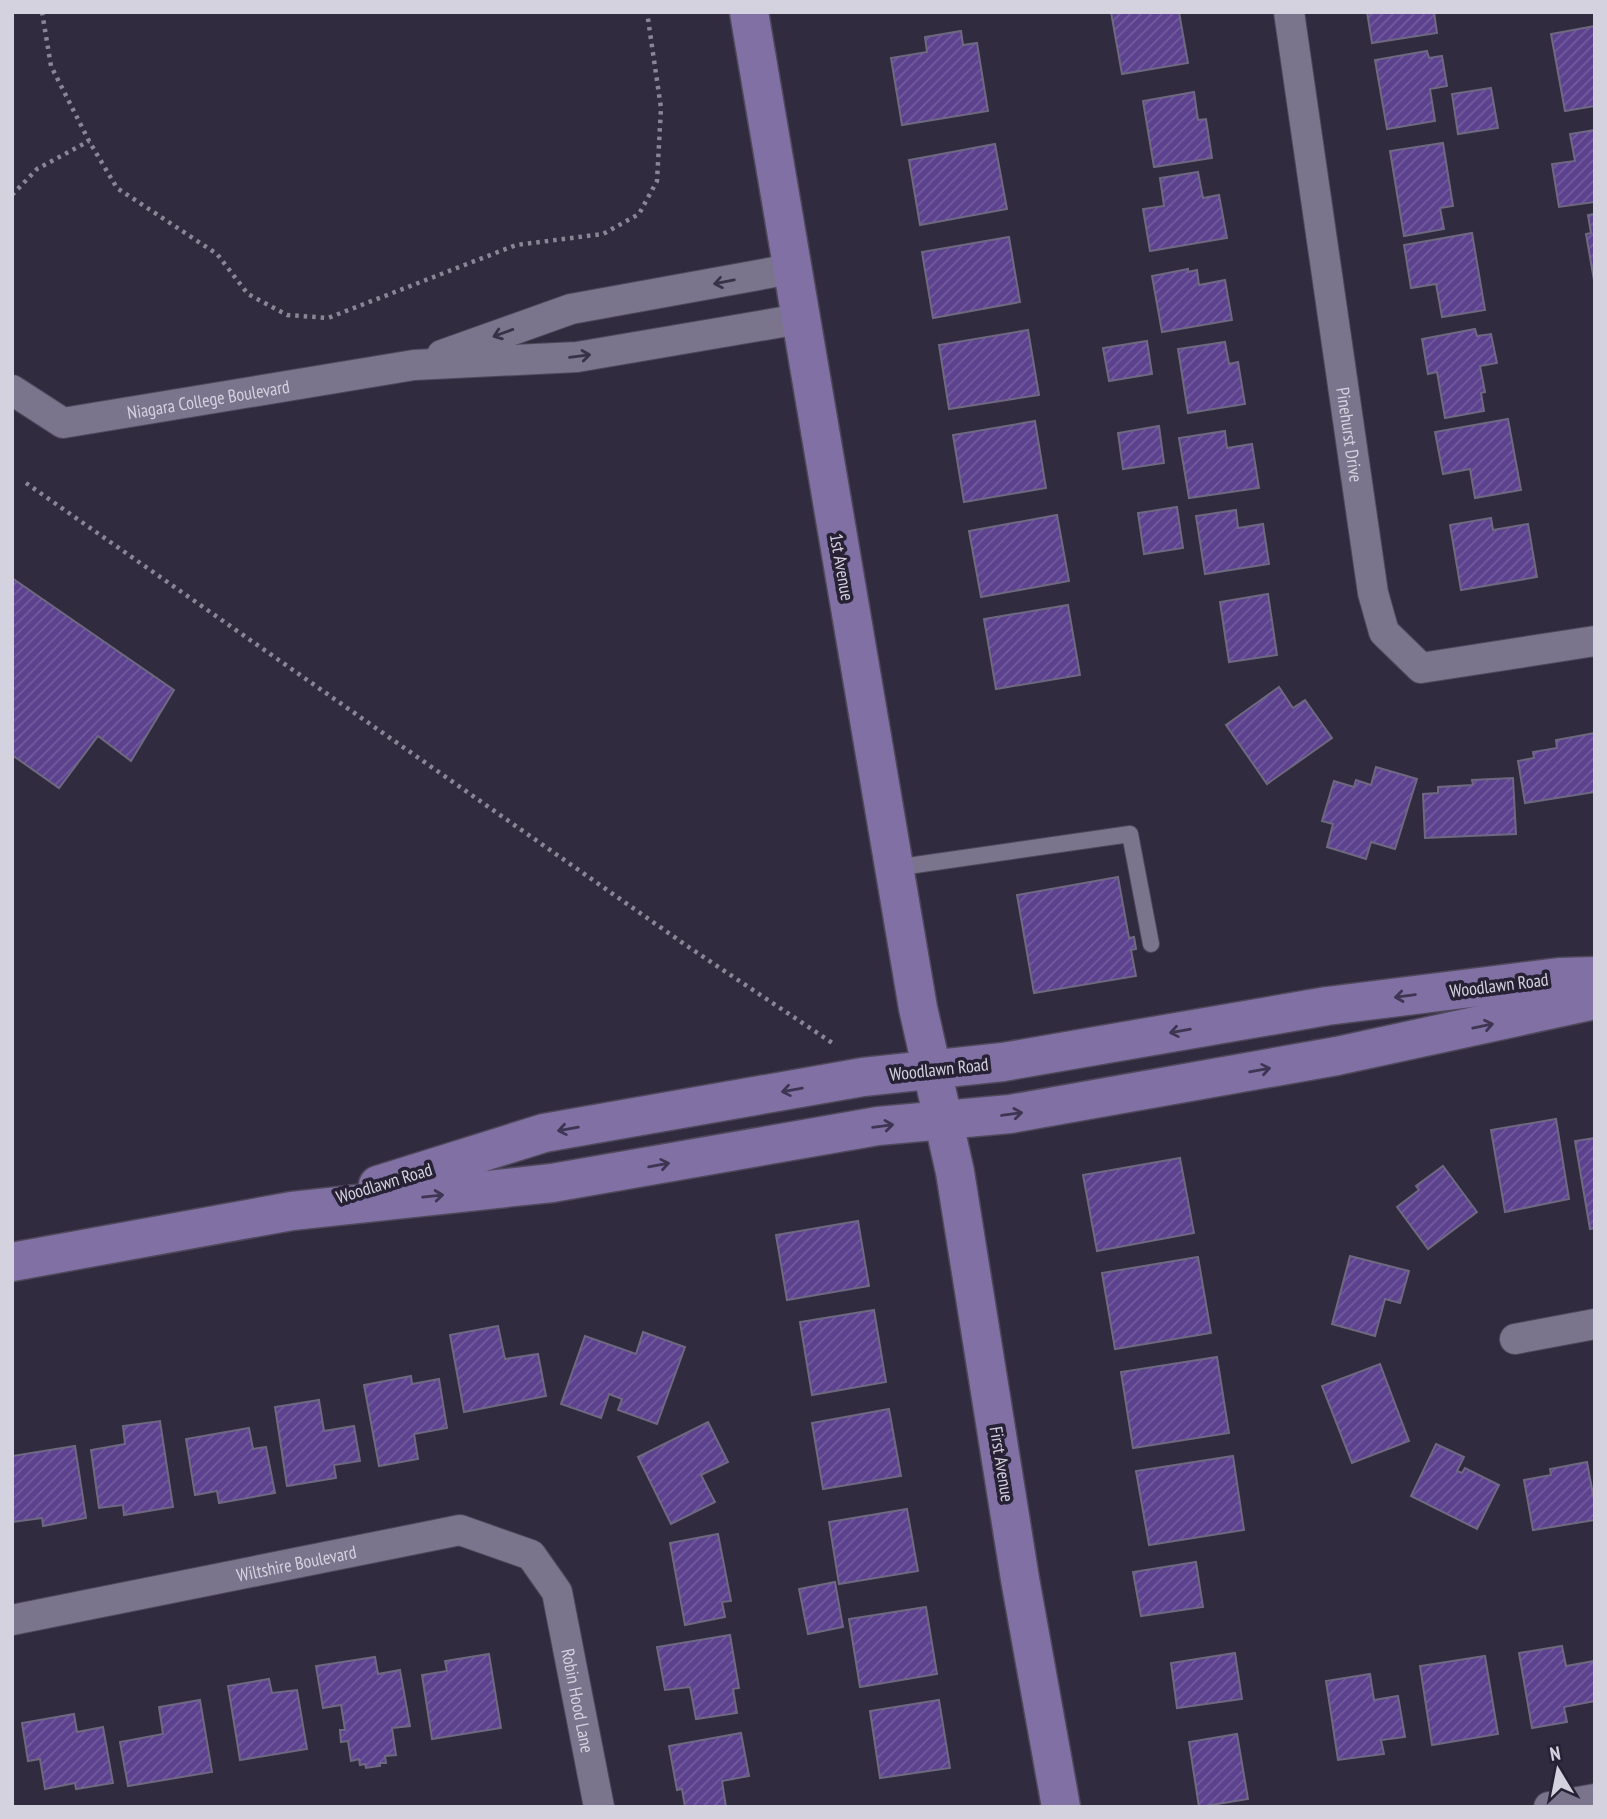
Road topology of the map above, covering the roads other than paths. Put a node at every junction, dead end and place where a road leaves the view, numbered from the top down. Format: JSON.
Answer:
{"nodes":[{"id":1,"x":749,"y":12,"type":"edge"},
{"id":2,"x":1289,"y":12,"type":"edge"},
{"id":3,"x":791,"y":269,"type":"junction"},
{"id":4,"x":800,"y":319,"type":"junction"},
{"id":5,"x":414,"y":365,"type":"junction"},
{"id":6,"x":12,"y":390,"type":"edge"},
{"id":7,"x":1595,"y":641,"type":"edge"},
{"id":8,"x":894,"y":868,"type":"junction"},
{"id":9,"x":1151,"y":944,"type":"dead end"},
{"id":10,"x":1595,"y":976,"type":"edge"},
{"id":11,"x":1595,"y":1000,"type":"edge"},
{"id":12,"x":932,"y":1069,"type":"junction"},
{"id":13,"x":944,"y":1120,"type":"junction"},
{"id":14,"x":292,"y":1211,"type":"junction"},
{"id":15,"x":12,"y":1262,"type":"edge"},
{"id":16,"x":1595,"y":1324,"type":"edge"},
{"id":17,"x":1515,"y":1339,"type":"dead end"},
{"id":18,"x":558,"y":1594,"type":"joint"},
{"id":19,"x":12,"y":1620,"type":"edge"},
{"id":20,"x":1595,"y":1799,"type":"edge"},
{"id":21,"x":599,"y":1807,"type":"edge"},
{"id":22,"x":1061,"y":1807,"type":"edge"},
{"id":23,"x":1549,"y":1807,"type":"edge"}],
"edges":[{"from":1,"to":3,"type":"main road","name":"1st Avenue"},
{"from":2,"to":7,"type":"street","name":"Pinehurst Drive"},
{"from":3,"to":4,"type":"main road","name":"1st Avenue"},
{"from":3,"to":5,"type":"street","name":"Niagara College Boulevard","one_way":true},
{"from":5,"to":4,"type":"street","name":"Niagara College Boulevard","one_way":true},
{"from":4,"to":8,"type":"main road","name":"1st Avenue"},
{"from":5,"to":6,"type":"street","name":"Niagara College Boulevard"},
{"from":8,"to":9,"type":"lane"},
{"from":8,"to":12,"type":"main road","name":"1st Avenue"},
{"from":10,"to":12,"type":"main road","name":"Woodlawn Road","one_way":true},
{"from":13,"to":11,"type":"main road","name":"Woodlawn Road","one_way":true},
{"from":12,"to":13,"type":"main road","name":"1st Avenue"},
{"from":12,"to":14,"type":"main road","name":"Woodlawn Road","one_way":true},
{"from":14,"to":13,"type":"main road","name":"Woodlawn Road","one_way":true},
{"from":13,"to":22,"type":"main road","name":"First Avenue"},
{"from":14,"to":15,"type":"main road","name":"Woodlawn Road"},
{"from":16,"to":17,"type":"street"},
{"from":18,"to":19,"type":"street","name":"Wiltshire Boulevard"},
{"from":18,"to":21,"type":"street","name":"Robin Hood Lane"},
{"from":20,"to":23,"type":"street"}]}
